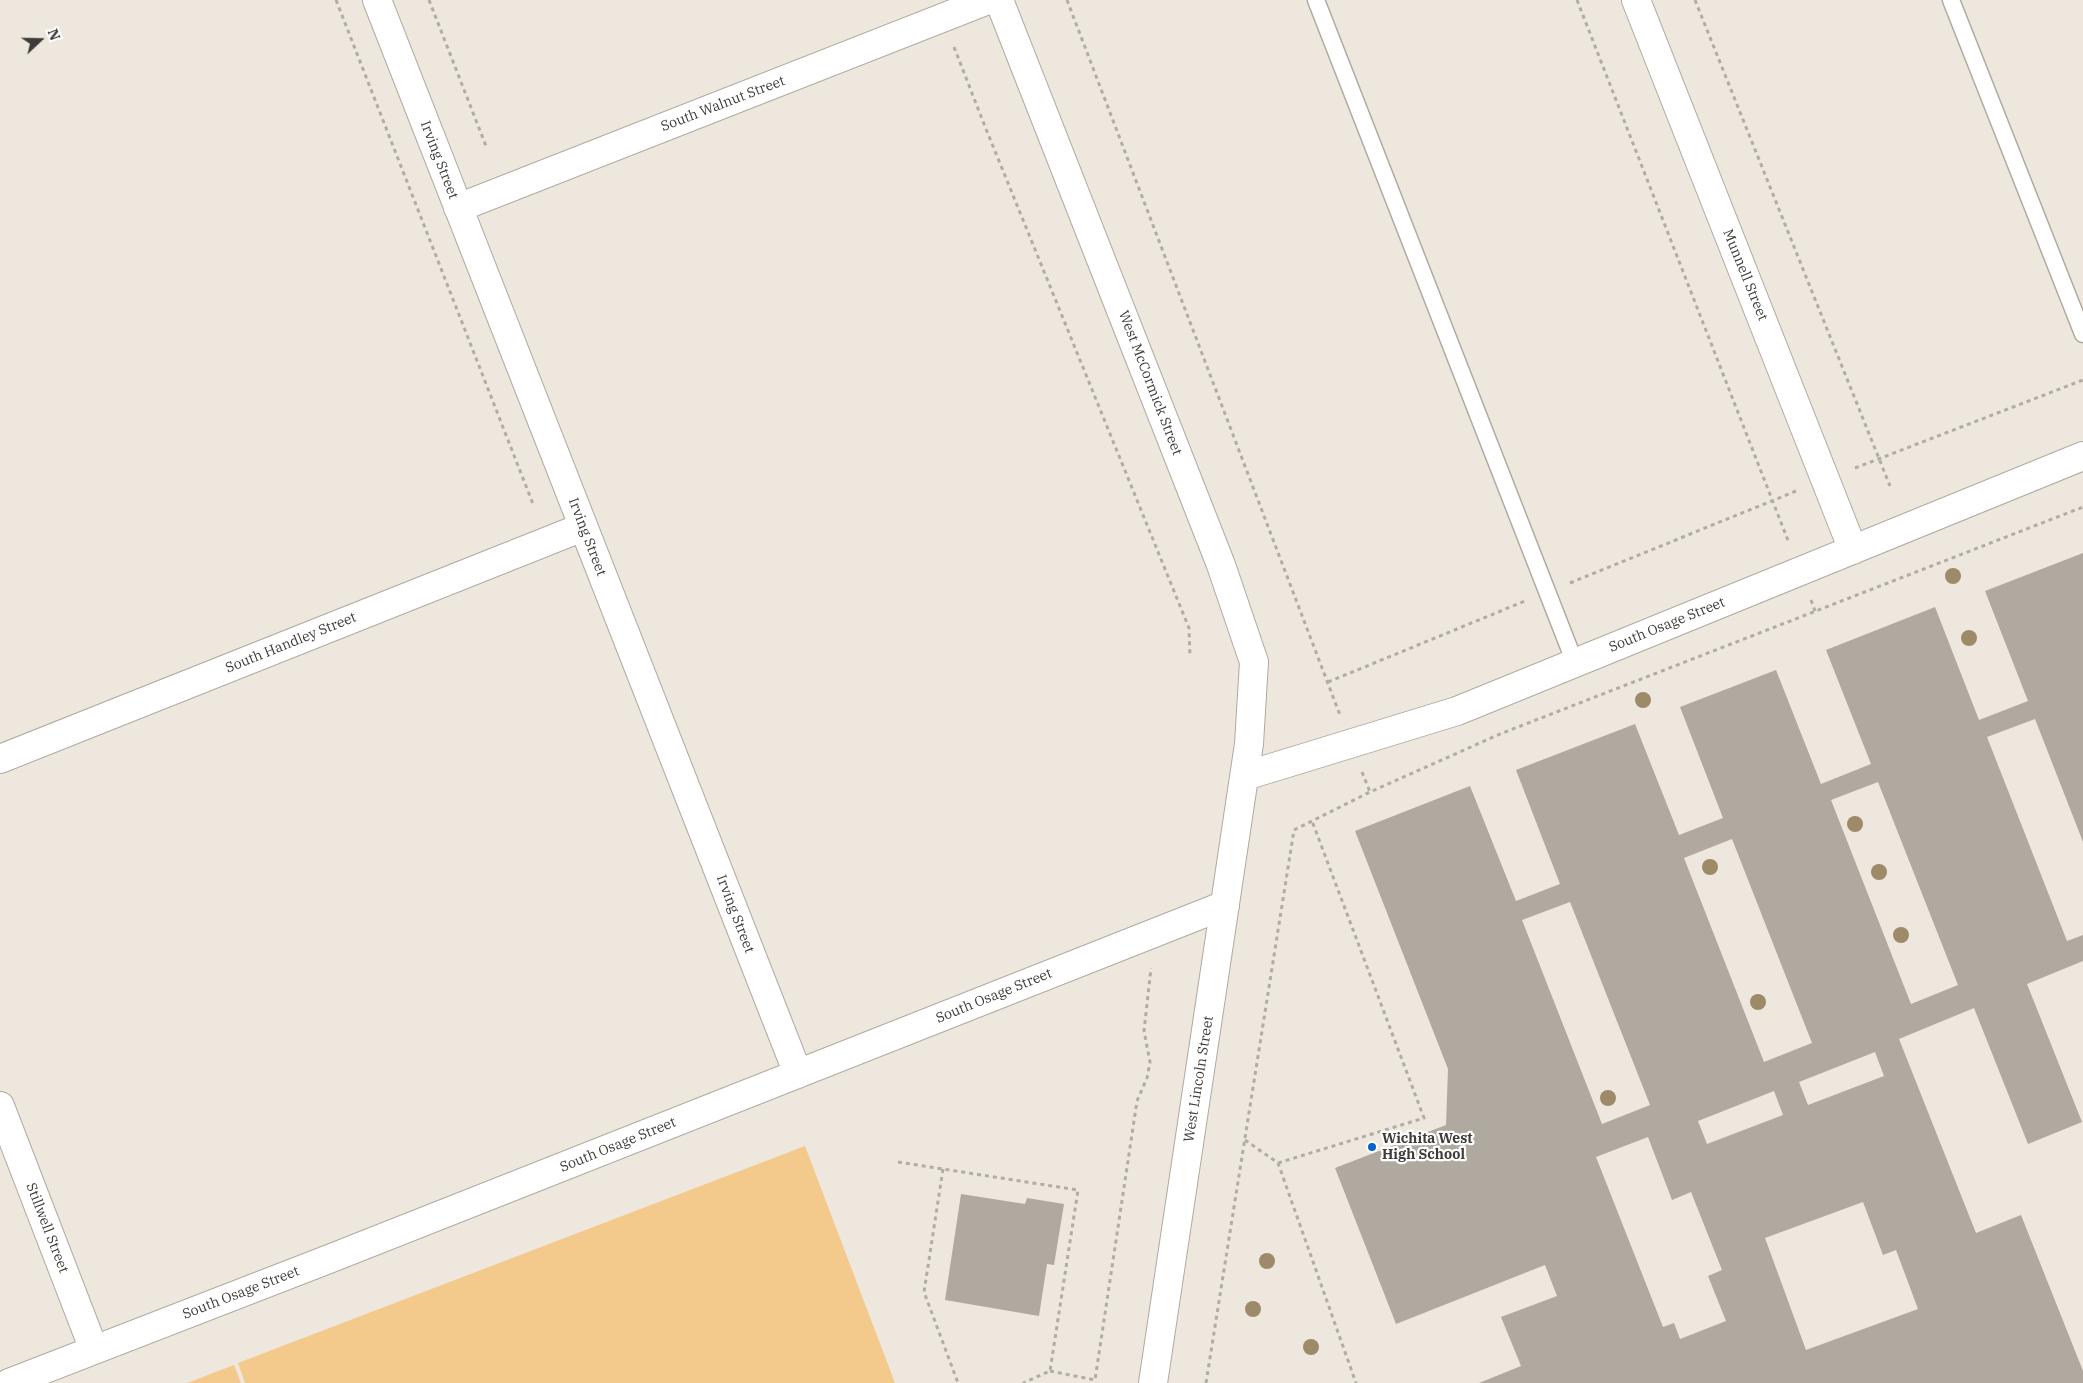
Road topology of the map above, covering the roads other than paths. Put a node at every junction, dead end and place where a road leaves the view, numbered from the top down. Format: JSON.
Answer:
{"nodes":[{"id":1,"x":377,"y":0,"type":"edge"},
{"id":2,"x":988,"y":0,"type":"edge"},
{"id":3,"x":999,"y":0,"type":"edge"},
{"id":4,"x":1316,"y":0,"type":"edge"},
{"id":5,"x":1636,"y":0,"type":"edge"},
{"id":6,"x":1951,"y":0,"type":"edge"},
{"id":7,"x":458,"y":208,"type":"junction"},
{"id":8,"x":2083,"y":334,"type":"edge"},
{"id":9,"x":2083,"y":456,"type":"edge"},
{"id":10,"x":583,"y":527,"type":"junction"},
{"id":11,"x":1853,"y":550,"type":"junction"},
{"id":12,"x":1575,"y":663,"type":"junction"},
{"id":13,"x":0,"y":759,"type":"edge"},
{"id":14,"x":1245,"y":776,"type":"junction"},
{"id":15,"x":1225,"y":905,"type":"junction"},
{"id":16,"x":798,"y":1074,"type":"junction"},
{"id":17,"x":0,"y":1106,"type":"edge"},
{"id":18,"x":94,"y":1350,"type":"junction"},
{"id":19,"x":9,"y":1383,"type":"edge"},
{"id":20,"x":1154,"y":1383,"type":"edge"}],
"edges":[{"from":1,"to":7,"type":"street","name":"Irving Street"},
{"from":2,"to":7,"type":"street","name":"South Walnut Street"},
{"from":3,"to":14,"type":"street","name":"West McCormick Street"},
{"from":4,"to":12,"type":"lane"},
{"from":5,"to":11,"type":"street","name":"Munnell Street"},
{"from":6,"to":8,"type":"lane"},
{"from":7,"to":10,"type":"street","name":"Irving Street"},
{"from":9,"to":11,"type":"street","name":"South Osage Street"},
{"from":10,"to":13,"type":"street","name":"South Handley Street"},
{"from":10,"to":16,"type":"street","name":"Irving Street"},
{"from":11,"to":12,"type":"street","name":"South Osage Street"},
{"from":12,"to":14,"type":"street","name":"South Osage Street"},
{"from":14,"to":15,"type":"street","name":"West Lincoln Street"},
{"from":15,"to":16,"type":"street","name":"South Osage Street"},
{"from":15,"to":20,"type":"street","name":"West Lincoln Street"},
{"from":16,"to":18,"type":"street","name":"South Osage Street"},
{"from":17,"to":18,"type":"street","name":"Stillwell Street"},
{"from":18,"to":19,"type":"street","name":"South Osage Street"}]}
